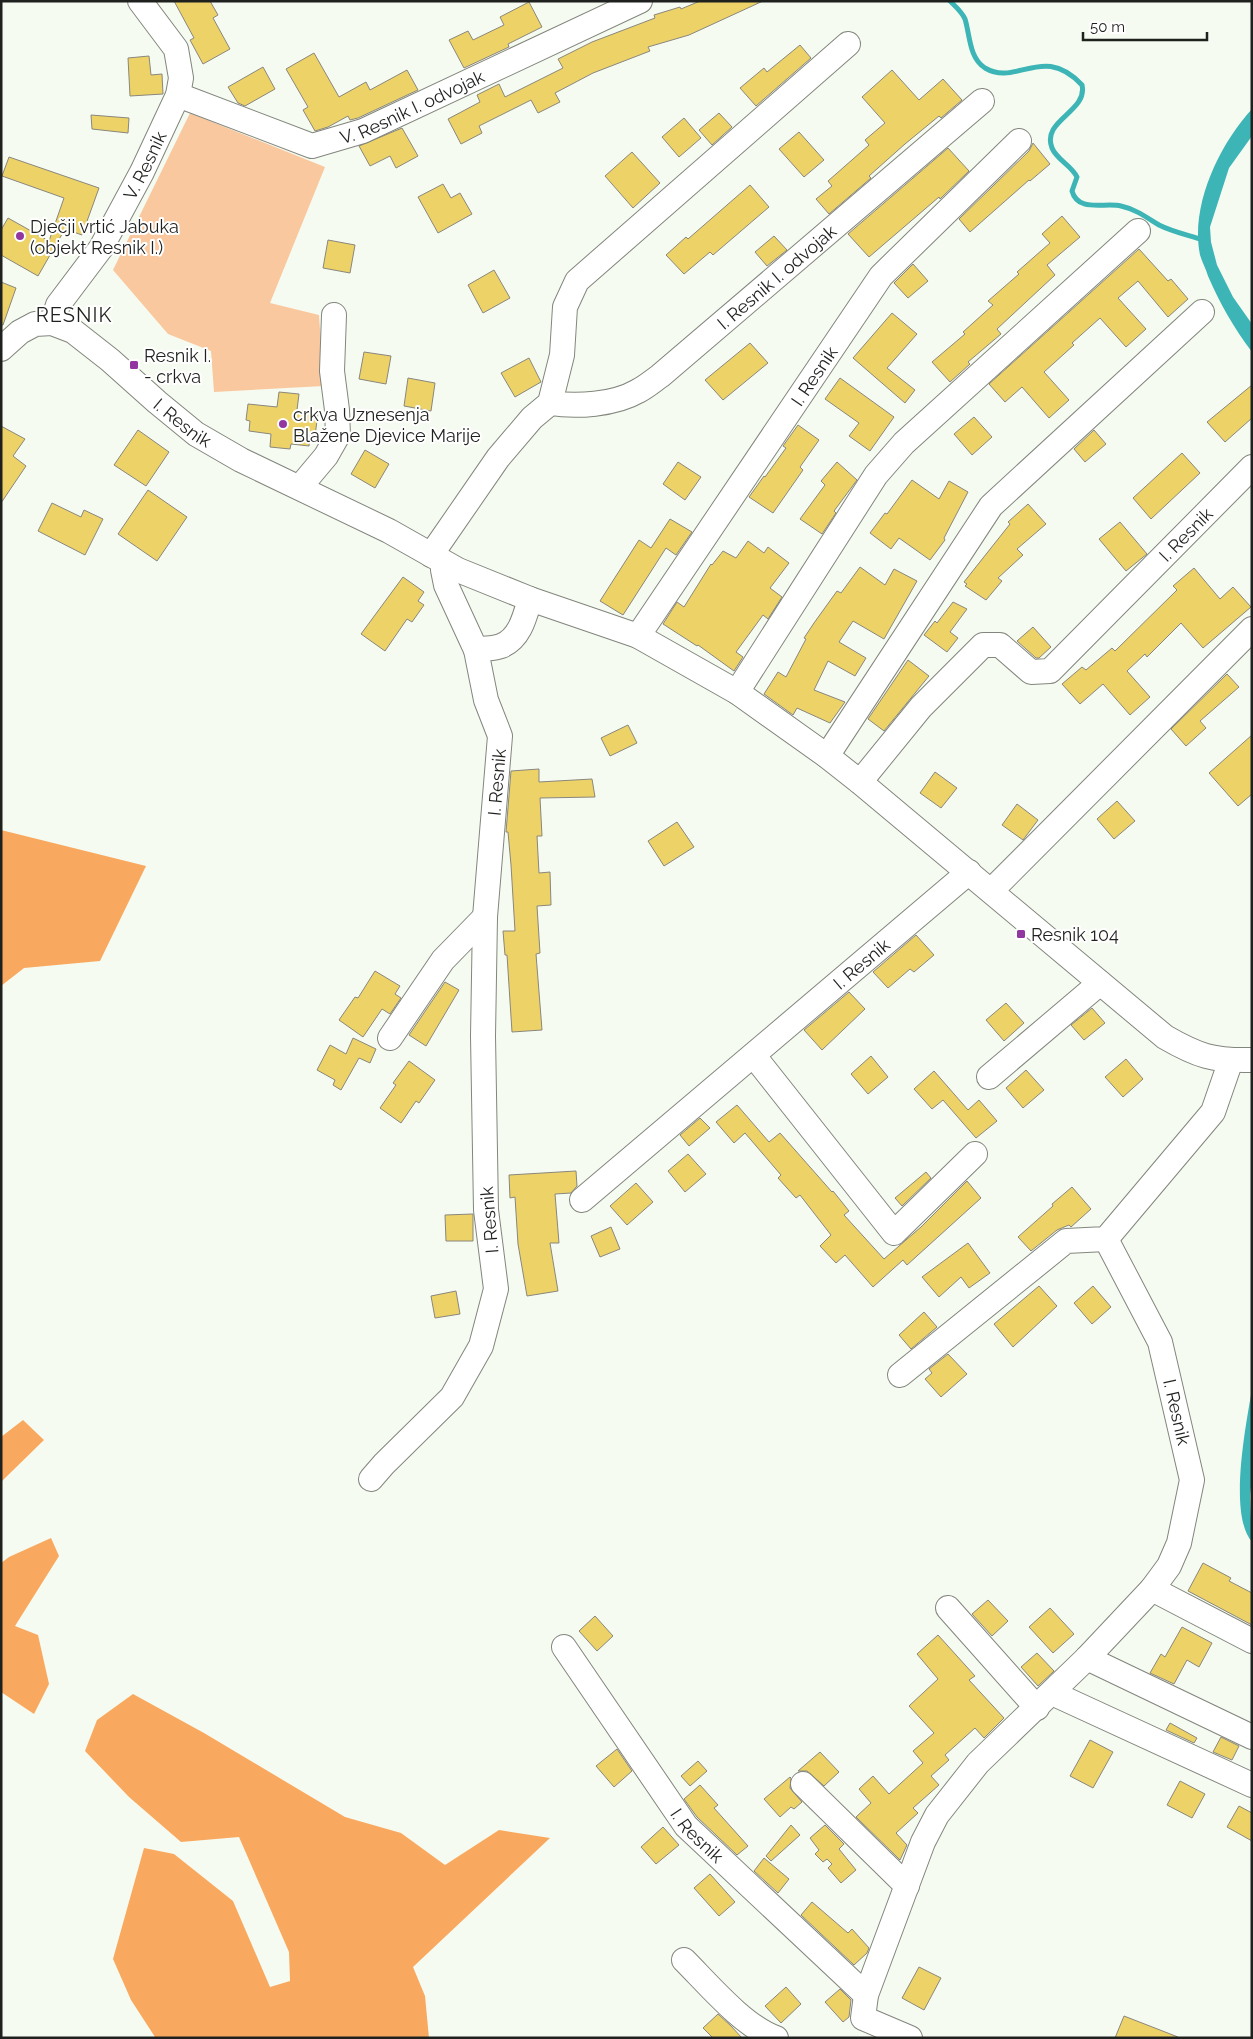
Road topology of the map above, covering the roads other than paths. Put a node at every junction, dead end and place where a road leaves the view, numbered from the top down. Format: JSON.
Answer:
{"nodes":[{"id":1,"x":140,"y":1,"type":"edge"},
{"id":2,"x":640,"y":1,"type":"edge"},
{"id":3,"x":848,"y":44,"type":"dead end"},
{"id":4,"x":178,"y":95,"type":"junction"},
{"id":5,"x":982,"y":101,"type":"dead end"},
{"id":6,"x":1019,"y":141,"type":"dead end"},
{"id":7,"x":1138,"y":231,"type":"dead end"},
{"id":8,"x":1202,"y":312,"type":"dead end"},
{"id":9,"x":334,"y":315,"type":"dead end"},
{"id":10,"x":52,"y":323,"type":"junction"},
{"id":11,"x":1,"y":349,"type":"edge"},
{"id":12,"x":550,"y":403,"type":"junction"},
{"id":13,"x":1252,"y":466,"type":"edge"},
{"id":14,"x":300,"y":487,"type":"junction"},
{"id":15,"x":437,"y":559,"type":"junction"},
{"id":16,"x":530,"y":599,"type":"junction"},
{"id":17,"x":1252,"y":629,"type":"edge"},
{"id":18,"x":638,"y":636,"type":"junction"},
{"id":19,"x":476,"y":650,"type":"junction"},
{"id":20,"x":737,"y":692,"type":"junction"},
{"id":21,"x":827,"y":756,"type":"junction"},
{"id":22,"x":860,"y":782,"type":"junction"},
{"id":23,"x":969,"y":872,"type":"junction"},
{"id":24,"x":991,"y":892,"type":"junction"},
{"id":25,"x":486,"y":917,"type":"junction"},
{"id":26,"x":1100,"y":983,"type":"junction"},
{"id":27,"x":390,"y":1038,"type":"dead end"},
{"id":28,"x":754,"y":1056,"type":"junction"},
{"id":29,"x":1241,"y":1060,"type":"edge"},
{"id":30,"x":989,"y":1077,"type":"dead end"},
{"id":31,"x":975,"y":1154,"type":"dead end"},
{"id":32,"x":582,"y":1200,"type":"dead end"},
{"id":33,"x":1106,"y":1239,"type":"junction"},
{"id":34,"x":900,"y":1375,"type":"dead end"},
{"id":35,"x":371,"y":1479,"type":"dead end"},
{"id":36,"x":1152,"y":1589,"type":"junction"},
{"id":37,"x":948,"y":1608,"type":"dead end"},
{"id":38,"x":1252,"y":1640,"type":"edge"},
{"id":39,"x":564,"y":1647,"type":"dead end"},
{"id":40,"x":1087,"y":1658,"type":"junction"},
{"id":41,"x":1044,"y":1700,"type":"junction"},
{"id":42,"x":1252,"y":1737,"type":"edge"},
{"id":43,"x":803,"y":1784,"type":"dead end"},
{"id":44,"x":1252,"y":1785,"type":"edge"},
{"id":45,"x":906,"y":1886,"type":"junction"},
{"id":46,"x":684,"y":1960,"type":"dead end"},
{"id":47,"x":866,"y":1995,"type":"junction"},
{"id":48,"x":859,"y":2028,"type":"edge"},
{"id":49,"x":776,"y":2038,"type":"edge"},
{"id":50,"x":910,"y":2038,"type":"edge"}],
"edges":[{"from":1,"to":4,"type":"street","name":"V. Resnik"},
{"from":2,"to":4,"type":"street","name":"V. Resnik I. odvojak"},
{"from":3,"to":12,"type":"street"},
{"from":4,"to":10,"type":"street","name":"V. Resnik"},
{"from":5,"to":12,"type":"street","name":"I. Resnik I. odvojak"},
{"from":6,"to":18,"type":"street","name":"I. Resnik"},
{"from":7,"to":20,"type":"street"},
{"from":8,"to":21,"type":"street"},
{"from":9,"to":14,"type":"street"},
{"from":10,"to":11,"type":"street"},
{"from":10,"to":14,"type":"street","name":"I. Resnik"},
{"from":12,"to":15,"type":"street"},
{"from":13,"to":22,"type":"street","name":"I. Resnik"},
{"from":14,"to":15,"type":"street","name":"I. Resnik"},
{"from":15,"to":16,"type":"street","name":"I. Resnik"},
{"from":15,"to":19,"type":"street","name":"I. Resnik"},
{"from":16,"to":18,"type":"street","name":"I. Resnik"},
{"from":16,"to":19,"type":"street"},
{"from":17,"to":24,"type":"street"},
{"from":18,"to":20,"type":"street","name":"I. Resnik"},
{"from":19,"to":25,"type":"street","name":"I. Resnik"},
{"from":20,"to":21,"type":"street","name":"I. Resnik"},
{"from":21,"to":22,"type":"street","name":"I. Resnik"},
{"from":22,"to":23,"type":"street","name":"I. Resnik"},
{"from":23,"to":24,"type":"street","name":"I. Resnik"},
{"from":23,"to":28,"type":"street","name":"I. Resnik"},
{"from":24,"to":26,"type":"street","name":"I. Resnik"},
{"from":25,"to":27,"type":"street"},
{"from":25,"to":35,"type":"street","name":"I. Resnik"},
{"from":26,"to":29,"type":"street","name":"I. Resnik"},
{"from":26,"to":30,"type":"street"},
{"from":28,"to":31,"type":"street"},
{"from":28,"to":32,"type":"street","name":"I. Resnik"},
{"from":29,"to":33,"type":"street","name":"I. Resnik"},
{"from":33,"to":34,"type":"street"},
{"from":33,"to":36,"type":"street","name":"I. Resnik"},
{"from":36,"to":38,"type":"street"},
{"from":36,"to":40,"type":"street","name":"I. Resnik"},
{"from":37,"to":41,"type":"street"},
{"from":39,"to":47,"type":"street","name":"I. Resnik"},
{"from":40,"to":41,"type":"street","name":"I. Resnik"},
{"from":40,"to":42,"type":"street"},
{"from":41,"to":44,"type":"street"},
{"from":41,"to":45,"type":"street","name":"I. Resnik"},
{"from":43,"to":45,"type":"street"},
{"from":45,"to":47,"type":"street","name":"I. Resnik"},
{"from":46,"to":49,"type":"street"},
{"from":47,"to":48,"type":"street","name":"I. Resnik"},
{"from":48,"to":50,"type":"street","name":"I. Resnik"}]}
